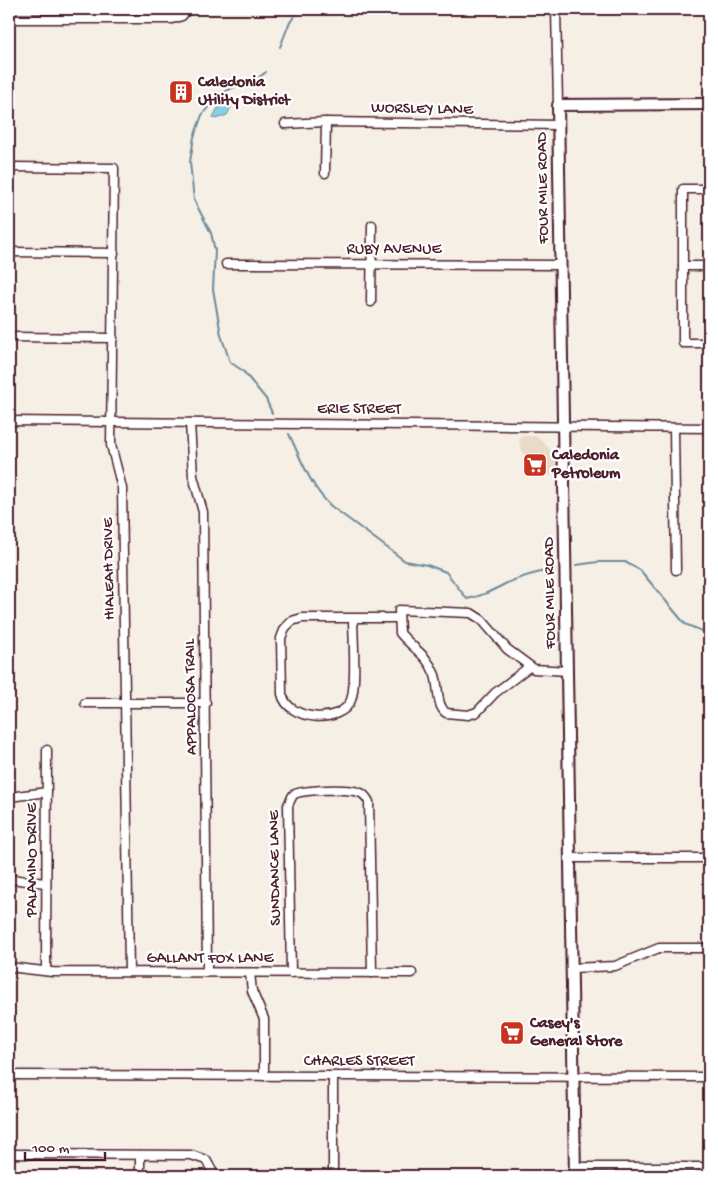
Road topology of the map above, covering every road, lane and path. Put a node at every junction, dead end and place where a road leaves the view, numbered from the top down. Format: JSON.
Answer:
{"nodes":[{"id":1,"x":188,"y":9,"type":"edge"},
{"id":2,"x":556,"y":9,"type":"edge"},
{"id":3,"x":9,"y":19,"type":"edge"},
{"id":4,"x":709,"y":104,"type":"edge"},
{"id":5,"x":558,"y":105,"type":"junction"},
{"id":6,"x":326,"y":122,"type":"junction"},
{"id":7,"x":285,"y":124,"type":"dead end"},
{"id":8,"x":558,"y":125,"type":"junction"},
{"id":9,"x":9,"y":167,"type":"edge"},
{"id":10,"x":325,"y":173,"type":"dead end"},
{"id":11,"x":709,"y":189,"type":"edge"},
{"id":12,"x":372,"y":225,"type":"dead end"},
{"id":13,"x":9,"y":252,"type":"edge"},
{"id":14,"x":114,"y":253,"type":"junction"},
{"id":15,"x":226,"y":264,"type":"dead end"},
{"id":16,"x":372,"y":264,"type":"junction"},
{"id":17,"x":561,"y":265,"type":"junction"},
{"id":18,"x":683,"y":266,"type":"junction"},
{"id":19,"x":709,"y":266,"type":"edge"},
{"id":20,"x":372,"y":302,"type":"dead end"},
{"id":21,"x":9,"y":337,"type":"edge"},
{"id":22,"x":113,"y":338,"type":"junction"},
{"id":23,"x":709,"y":343,"type":"edge"},
{"id":24,"x":9,"y":421,"type":"edge"},
{"id":25,"x":112,"y":422,"type":"junction"},
{"id":26,"x":190,"y":423,"type":"junction"},
{"id":27,"x":564,"y":425,"type":"junction"},
{"id":28,"x":674,"y":428,"type":"junction"},
{"id":29,"x":709,"y":428,"type":"edge"},
{"id":30,"x":676,"y":570,"type":"dead end"},
{"id":31,"x":399,"y":614,"type":"junction"},
{"id":32,"x":353,"y":618,"type":"junction"},
{"id":33,"x":529,"y":667,"type":"junction"},
{"id":34,"x":568,"y":671,"type":"junction"},
{"id":35,"x":85,"y":703,"type":"dead end"},
{"id":36,"x":125,"y":703,"type":"junction"},
{"id":37,"x":206,"y":703,"type":"junction"},
{"id":38,"x":47,"y":750,"type":"dead end"},
{"id":39,"x":46,"y":792,"type":"junction"},
{"id":40,"x":9,"y":797,"type":"edge"},
{"id":41,"x":571,"y":858,"type":"junction"},
{"id":42,"x":709,"y":858,"type":"edge"},
{"id":43,"x":9,"y":879,"type":"edge"},
{"id":44,"x":46,"y":883,"type":"junction"},
{"id":45,"x":709,"y":948,"type":"edge"},
{"id":46,"x":9,"y":967,"type":"edge"},
{"id":47,"x":573,"y":968,"type":"junction"},
{"id":48,"x":46,"y":971,"type":"junction"},
{"id":49,"x":129,"y":972,"type":"junction"},
{"id":50,"x":207,"y":972,"type":"junction"},
{"id":51,"x":250,"y":973,"type":"junction"},
{"id":52,"x":291,"y":973,"type":"junction"},
{"id":53,"x":372,"y":973,"type":"junction"},
{"id":54,"x":412,"y":973,"type":"dead end"},
{"id":55,"x":9,"y":1075,"type":"edge"},
{"id":56,"x":264,"y":1076,"type":"junction"},
{"id":57,"x":332,"y":1076,"type":"junction"},
{"id":58,"x":575,"y":1077,"type":"junction"},
{"id":59,"x":709,"y":1077,"type":"edge"},
{"id":60,"x":9,"y":1154,"type":"edge"},
{"id":61,"x":140,"y":1154,"type":"junction"},
{"id":62,"x":709,"y":1167,"type":"edge"},
{"id":63,"x":575,"y":1172,"type":"edge"},
{"id":64,"x":140,"y":1176,"type":"edge"},
{"id":65,"x":215,"y":1176,"type":"edge"},
{"id":66,"x":333,"y":1176,"type":"edge"}],
"edges":[{"from":1,"to":3,"type":"street"},
{"from":2,"to":5,"type":"street","name":"FOUR MILE ROAD"},
{"from":4,"to":5,"type":"main road"},
{"from":5,"to":8,"type":"main road","name":"FOUR MILE ROAD"},
{"from":6,"to":7,"type":"street","name":"WORSLEY LANE"},
{"from":6,"to":8,"type":"street","name":"WORSLEY LANE"},
{"from":6,"to":10,"type":"street"},
{"from":8,"to":17,"type":"main road","name":"FOUR MILE ROAD"},
{"from":9,"to":14,"type":"street","name":"HIALEAH DRIVE"},
{"from":11,"to":18,"type":"street"},
{"from":12,"to":16,"type":"street"},
{"from":13,"to":14,"type":"street"},
{"from":14,"to":22,"type":"street","name":"HIALEAH DRIVE"},
{"from":15,"to":16,"type":"street","name":"RUBY AVENUE"},
{"from":16,"to":17,"type":"street","name":"RUBY AVENUE"},
{"from":16,"to":20,"type":"street"},
{"from":17,"to":27,"type":"main road","name":"FOUR MILE ROAD"},
{"from":18,"to":19,"type":"street"},
{"from":18,"to":23,"type":"street"},
{"from":21,"to":22,"type":"street"},
{"from":22,"to":25,"type":"street","name":"HIALEAH DRIVE"},
{"from":24,"to":25,"type":"street","name":"ERIE STREET"},
{"from":25,"to":26,"type":"street","name":"ERIE STREET"},
{"from":25,"to":36,"type":"street","name":"HIALEAH DRIVE"},
{"from":26,"to":27,"type":"street","name":"ERIE STREET"},
{"from":26,"to":37,"type":"street","name":"APPALOOSA TRAIL"},
{"from":27,"to":28,"type":"street","name":"ERIE STREET"},
{"from":27,"to":34,"type":"main road","name":"FOUR MILE ROAD"},
{"from":28,"to":29,"type":"street","name":"ERIE STREET"},
{"from":28,"to":30,"type":"street"},
{"from":31,"to":32,"type":"street"},
{"from":31,"to":33,"type":"street"},
{"from":31,"to":33,"type":"street"},
{"from":32,"to":32,"type":"street"},
{"from":33,"to":34,"type":"street"},
{"from":34,"to":41,"type":"main road","name":"FOUR MILE ROAD"},
{"from":35,"to":36,"type":"street"},
{"from":36,"to":37,"type":"street"},
{"from":36,"to":49,"type":"street","name":"HIALEAH DRIVE"},
{"from":37,"to":50,"type":"street","name":"APPALOOSA TRAIL"},
{"from":38,"to":39,"type":"street","name":"PALAMINO DRIVE"},
{"from":39,"to":40,"type":"street"},
{"from":39,"to":44,"type":"street","name":"PALAMINO DRIVE"},
{"from":41,"to":42,"type":"street"},
{"from":41,"to":47,"type":"main road","name":"FOUR MILE ROAD"},
{"from":43,"to":44,"type":"street"},
{"from":44,"to":48,"type":"street","name":"PALAMINO DRIVE"},
{"from":45,"to":47,"type":"street"},
{"from":46,"to":48,"type":"street","name":"GALLANT FOX LANE"},
{"from":47,"to":58,"type":"main road","name":"FOUR MILE ROAD"},
{"from":48,"to":49,"type":"street","name":"GALLANT FOX LANE"},
{"from":49,"to":50,"type":"street","name":"GALLANT FOX LANE"},
{"from":50,"to":51,"type":"street","name":"GALLANT FOX LANE"},
{"from":51,"to":52,"type":"street","name":"GALLANT FOX LANE"},
{"from":51,"to":56,"type":"street"},
{"from":52,"to":53,"type":"street","name":"GALLANT FOX LANE"},
{"from":52,"to":53,"type":"street","name":"SUNDANCE LANE"},
{"from":53,"to":54,"type":"street","name":"GALLANT FOX LANE"},
{"from":55,"to":56,"type":"street","name":"CHARLES STREET"},
{"from":56,"to":57,"type":"street","name":"CHARLES STREET"},
{"from":57,"to":58,"type":"street","name":"CHARLES STREET"},
{"from":57,"to":66,"type":"street"},
{"from":58,"to":59,"type":"street","name":"CHARLES STREET"},
{"from":58,"to":63,"type":"main road","name":"FOUR MILE ROAD"},
{"from":60,"to":61,"type":"street"},
{"from":61,"to":64,"type":"street"},
{"from":61,"to":65,"type":"street"},
{"from":62,"to":63,"type":"street"}]}
